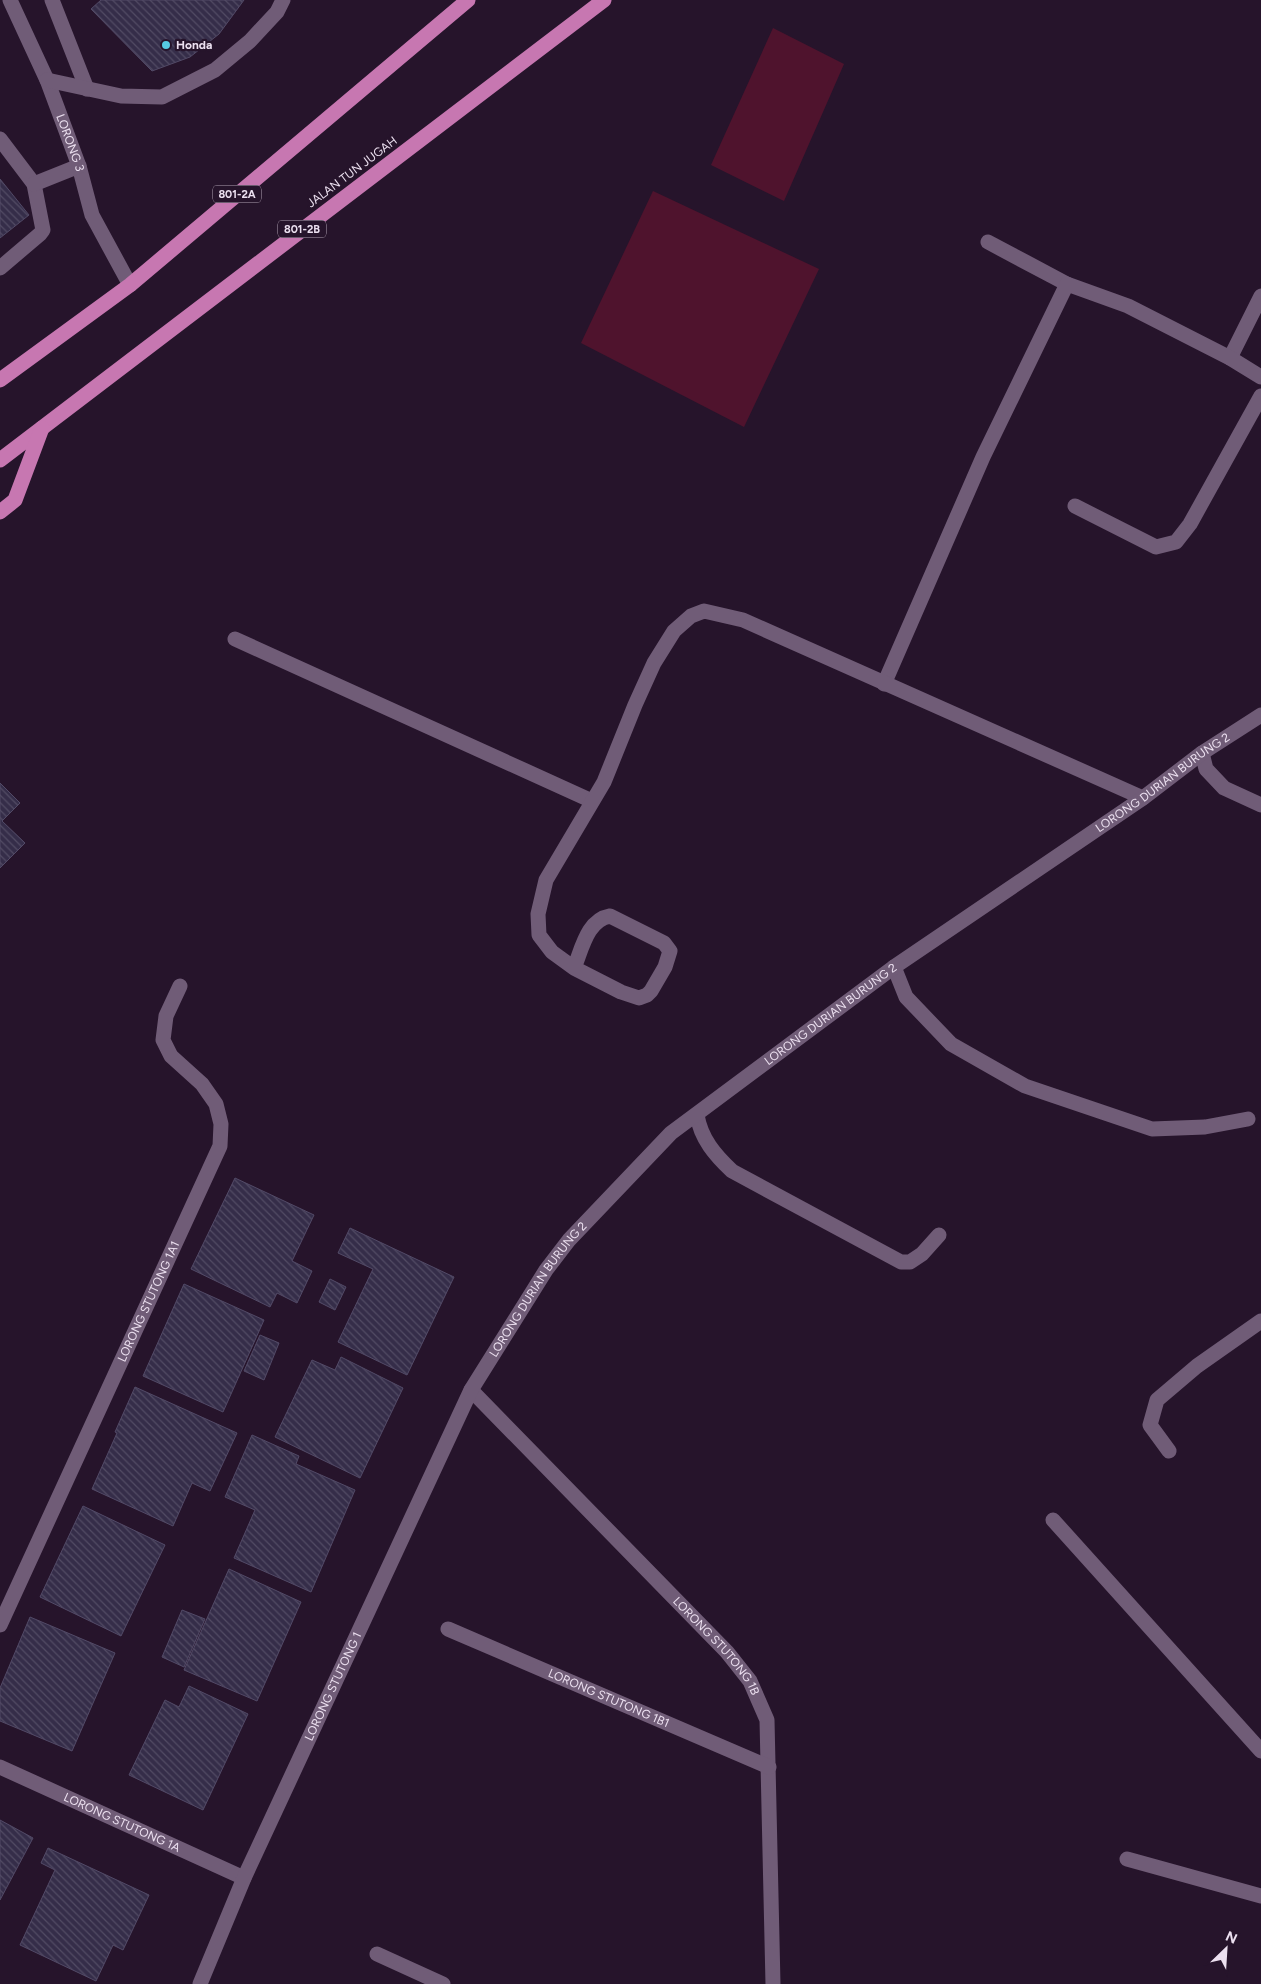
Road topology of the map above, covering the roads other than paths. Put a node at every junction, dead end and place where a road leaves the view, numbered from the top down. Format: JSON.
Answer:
{"nodes":[{"id":1,"x":10,"y":0,"type":"edge"},
{"id":2,"x":52,"y":0,"type":"edge"},
{"id":3,"x":283,"y":0,"type":"edge"},
{"id":4,"x":468,"y":0,"type":"edge"},
{"id":5,"x":604,"y":0,"type":"edge"},
{"id":6,"x":47,"y":80,"type":"junction"},
{"id":7,"x":87,"y":89,"type":"junction"},
{"id":8,"x":0,"y":138,"type":"edge"},
{"id":9,"x":79,"y":166,"type":"junction"},
{"id":10,"x":34,"y":184,"type":"junction"},
{"id":11,"x":988,"y":242,"type":"dead end"},
{"id":12,"x":0,"y":268,"type":"edge"},
{"id":13,"x":1067,"y":284,"type":"junction"},
{"id":14,"x":130,"y":285,"type":"junction"},
{"id":15,"x":1261,"y":296,"type":"edge"},
{"id":16,"x":1230,"y":358,"type":"junction"},
{"id":17,"x":1261,"y":377,"type":"edge"},
{"id":18,"x":0,"y":380,"type":"edge"},
{"id":19,"x":1261,"y":396,"type":"edge"},
{"id":20,"x":43,"y":426,"type":"junction"},
{"id":21,"x":0,"y":460,"type":"edge"},
{"id":22,"x":1075,"y":506,"type":"dead end"},
{"id":23,"x":0,"y":512,"type":"edge"},
{"id":24,"x":235,"y":639,"type":"dead end"},
{"id":25,"x":884,"y":684,"type":"junction"},
{"id":26,"x":1261,"y":715,"type":"edge"},
{"id":27,"x":1202,"y":754,"type":"junction"},
{"id":28,"x":1143,"y":798,"type":"junction"},
{"id":29,"x":592,"y":801,"type":"junction"},
{"id":30,"x":1261,"y":805,"type":"edge"},
{"id":31,"x":894,"y":967,"type":"junction"},
{"id":32,"x":574,"y":968,"type":"junction"},
{"id":33,"x":180,"y":986,"type":"dead end"},
{"id":34,"x":697,"y":1115,"type":"junction"},
{"id":35,"x":1248,"y":1118,"type":"dead end"},
{"id":36,"x":939,"y":1236,"type":"dead end"},
{"id":37,"x":1261,"y":1321,"type":"edge"},
{"id":38,"x":471,"y":1390,"type":"junction"},
{"id":39,"x":1170,"y":1450,"type":"dead end"},
{"id":40,"x":1053,"y":1520,"type":"dead end"},
{"id":41,"x":0,"y":1625,"type":"edge"},
{"id":42,"x":448,"y":1629,"type":"dead end"},
{"id":43,"x":1261,"y":1751,"type":"edge"},
{"id":44,"x":0,"y":1767,"type":"edge"},
{"id":45,"x":769,"y":1767,"type":"junction"},
{"id":46,"x":1127,"y":1859,"type":"dead end"},
{"id":47,"x":244,"y":1878,"type":"junction"},
{"id":48,"x":1261,"y":1896,"type":"edge"},
{"id":49,"x":378,"y":1954,"type":"dead end"},
{"id":50,"x":200,"y":1984,"type":"edge"},
{"id":51,"x":443,"y":1984,"type":"edge"},
{"id":52,"x":774,"y":1984,"type":"edge"}],
"edges":[{"from":1,"to":6,"type":"street","name":"LORONG 3"},
{"from":2,"to":7,"type":"street"},
{"from":3,"to":7,"type":"street"},
{"from":4,"to":14,"type":"highway","number":"801-2A"},
{"from":5,"to":20,"type":"highway","name":"JALAN TUN JUGAH","number":"801-2B"},
{"from":6,"to":7,"type":"street"},
{"from":6,"to":9,"type":"street","name":"LORONG 3"},
{"from":8,"to":10,"type":"street"},
{"from":9,"to":10,"type":"street"},
{"from":9,"to":14,"type":"street","name":"LORONG 3"},
{"from":10,"to":12,"type":"street"},
{"from":11,"to":13,"type":"street"},
{"from":13,"to":16,"type":"street"},
{"from":13,"to":25,"type":"street"},
{"from":14,"to":18,"type":"highway","number":"801-2A"},
{"from":15,"to":16,"type":"street"},
{"from":16,"to":17,"type":"street"},
{"from":19,"to":22,"type":"street"},
{"from":20,"to":21,"type":"highway","name":"JALAN TUN JUGAH","number":"801-2B"},
{"from":20,"to":23,"type":"highway"},
{"from":24,"to":29,"type":"street"},
{"from":25,"to":28,"type":"street"},
{"from":25,"to":29,"type":"street"},
{"from":26,"to":27,"type":"street","name":"LORONG DURIAN BURUNG 2"},
{"from":27,"to":28,"type":"street","name":"LORONG DURIAN BURUNG 2"},
{"from":27,"to":30,"type":"street"},
{"from":28,"to":31,"type":"street","name":"LORONG DURIAN BURUNG 2"},
{"from":29,"to":32,"type":"street"},
{"from":31,"to":34,"type":"street","name":"LORONG DURIAN BURUNG 2"},
{"from":31,"to":35,"type":"street"},
{"from":32,"to":32,"type":"street"},
{"from":33,"to":41,"type":"street","name":"LORONG STUTONG 1A1"},
{"from":34,"to":36,"type":"street"},
{"from":34,"to":38,"type":"street","name":"LORONG DURIAN BURUNG 2"},
{"from":37,"to":39,"type":"street"},
{"from":38,"to":45,"type":"street","name":"LORONG STUTONG 1B"},
{"from":38,"to":47,"type":"street","name":"LORONG STUTONG 1"},
{"from":40,"to":43,"type":"street"},
{"from":42,"to":45,"type":"street","name":"LORONG STUTONG 1B1"},
{"from":44,"to":47,"type":"street","name":"LORONG STUTONG 1A"},
{"from":45,"to":52,"type":"street","name":"LORONG STUTONG 1B"},
{"from":46,"to":48,"type":"street"},
{"from":47,"to":50,"type":"street","name":"LORONG STUTONG 1"},
{"from":49,"to":51,"type":"street"}]}
